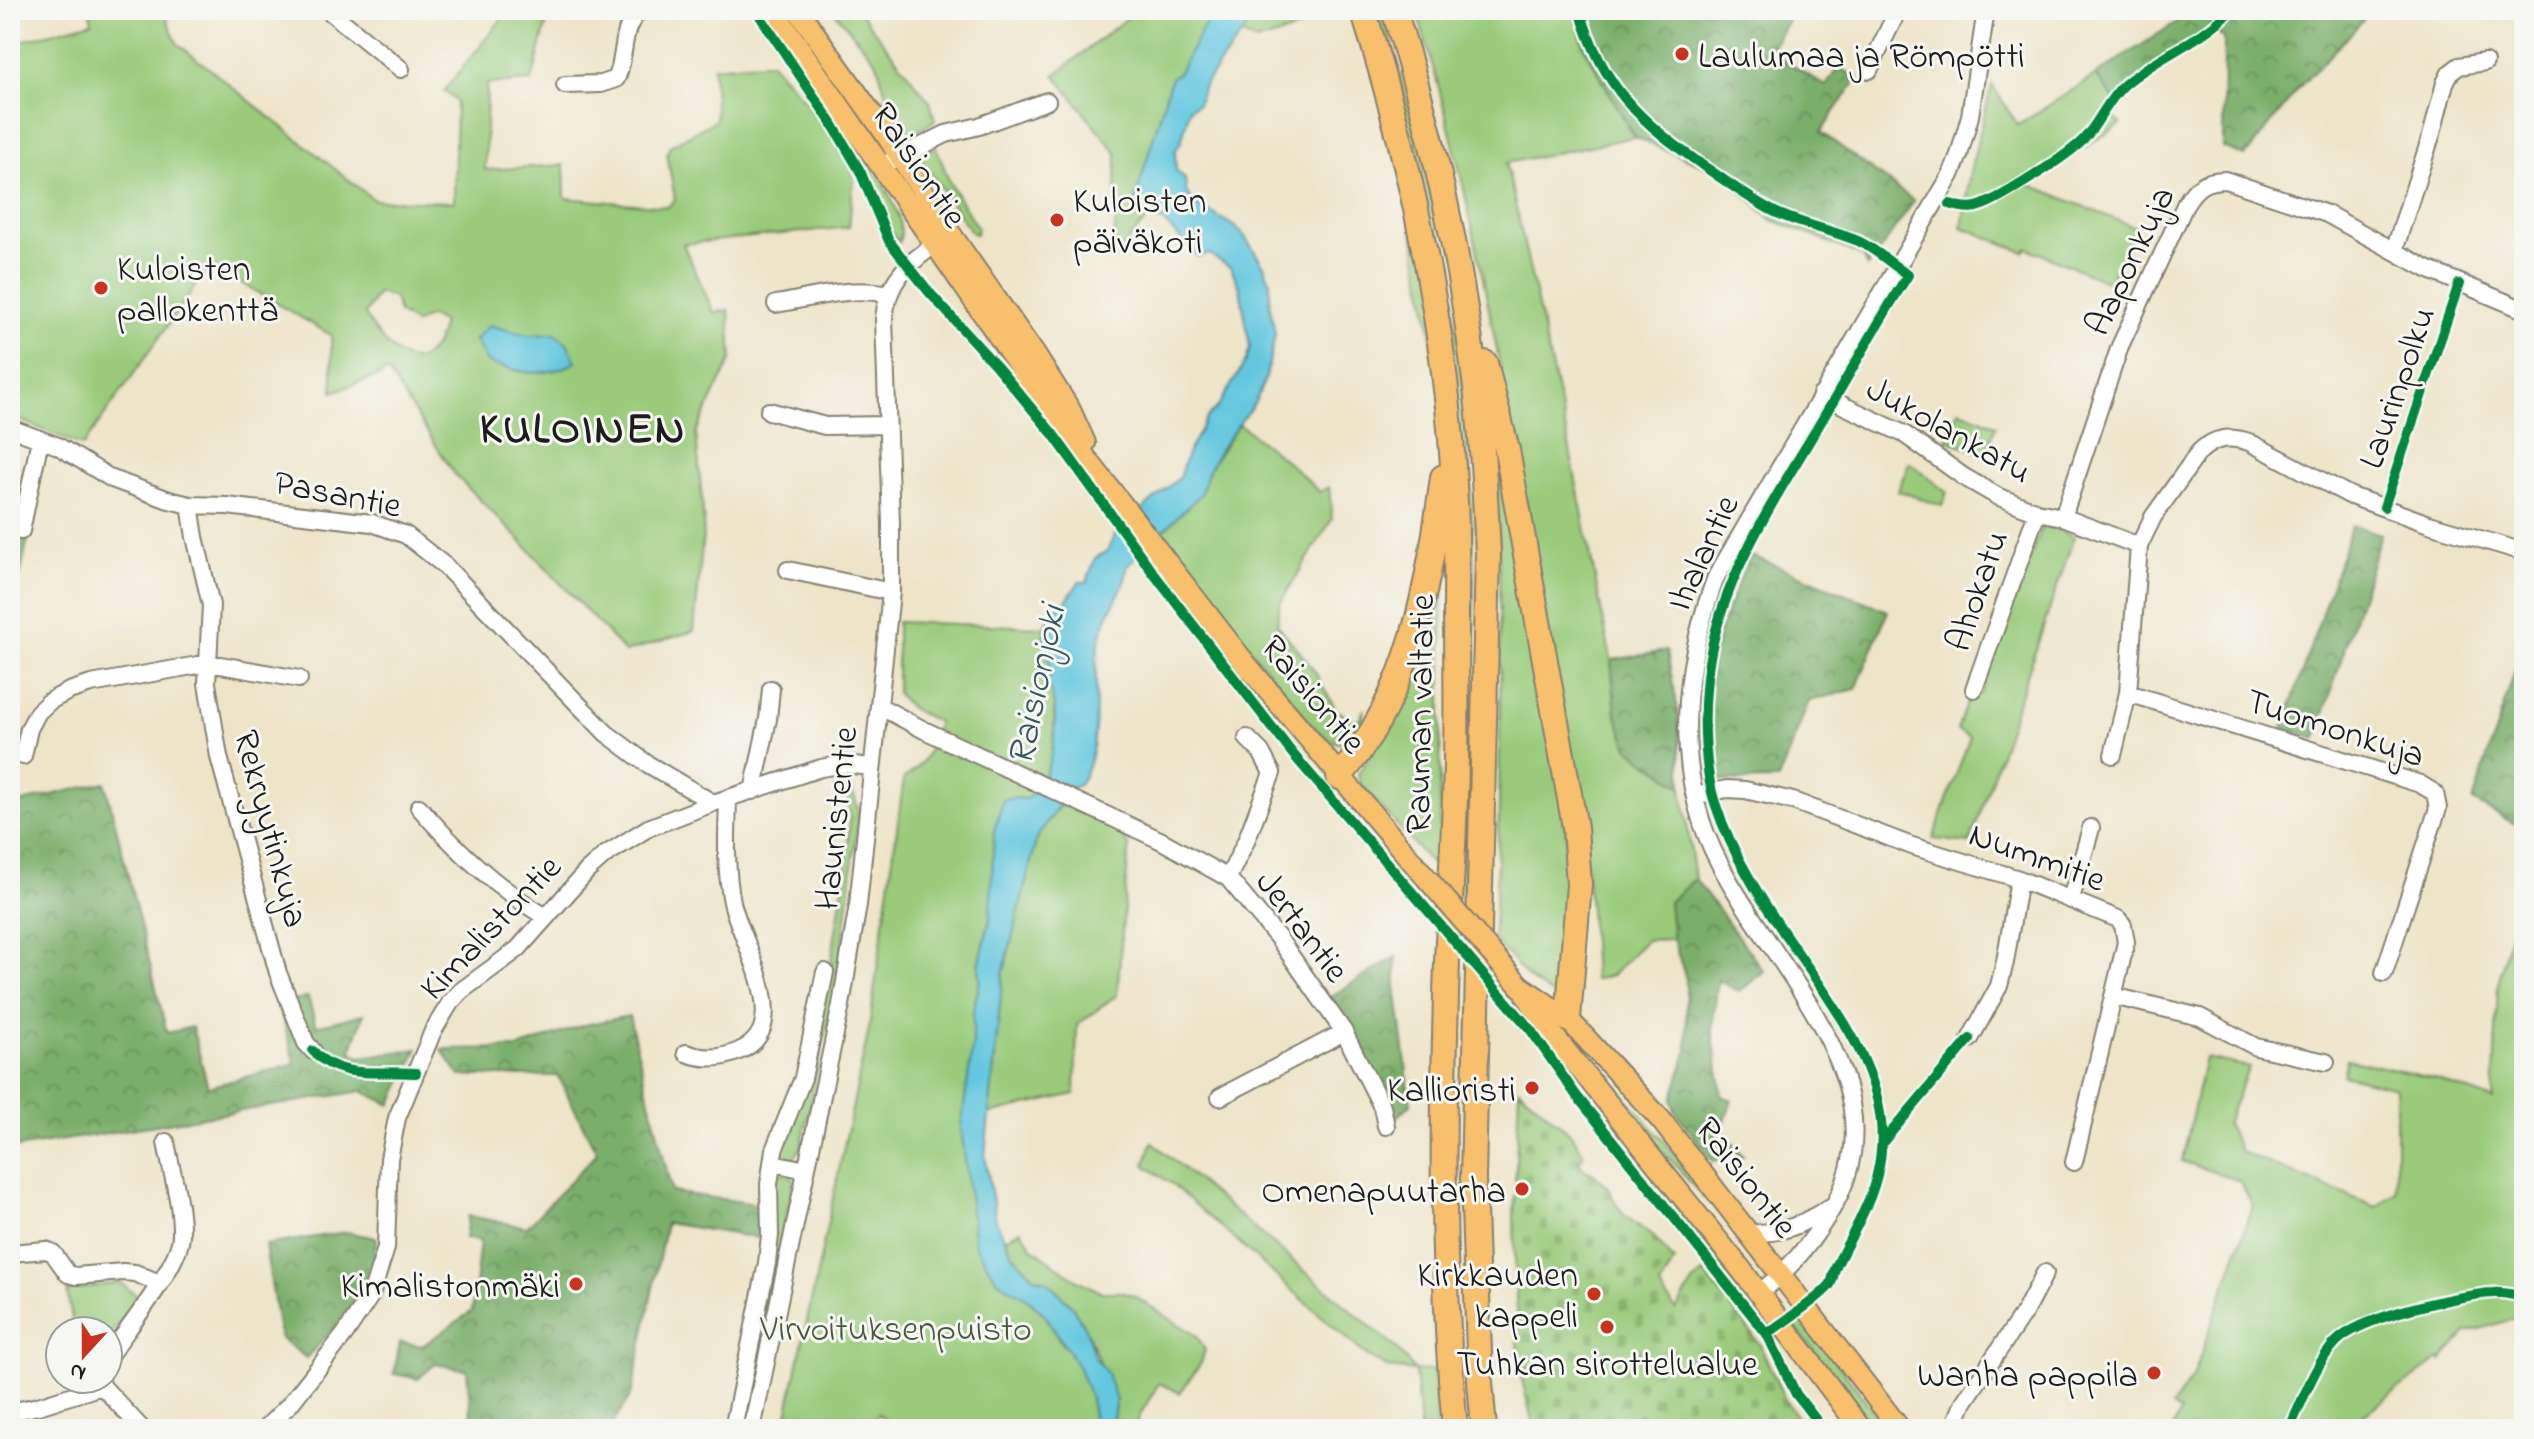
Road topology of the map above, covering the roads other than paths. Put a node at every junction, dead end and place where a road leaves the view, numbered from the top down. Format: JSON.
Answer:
{"nodes":[{"id":1,"x":328,"y":10,"type":"edge"},
{"id":2,"x":643,"y":10,"type":"edge"},
{"id":3,"x":773,"y":10,"type":"edge"},
{"id":4,"x":798,"y":10,"type":"edge"},
{"id":5,"x":1363,"y":10,"type":"edge"},
{"id":6,"x":1394,"y":10,"type":"edge"},
{"id":7,"x":1898,"y":10,"type":"edge"},
{"id":8,"x":1981,"y":13,"type":"edge"},
{"id":9,"x":2485,"y":62,"type":"dead end"},
{"id":10,"x":401,"y":69,"type":"dead end"},
{"id":11,"x":1869,"y":70,"type":"dead end"},
{"id":12,"x":565,"y":85,"type":"dead end"},
{"id":13,"x":1047,"y":101,"type":"dead end"},
{"id":14,"x":900,"y":157,"type":"junction"},
{"id":15,"x":881,"y":166,"type":"junction"},
{"id":16,"x":942,"y":239,"type":"junction"},
{"id":17,"x":2394,"y":251,"type":"junction"},
{"id":18,"x":1461,"y":285,"type":"junction"},
{"id":19,"x":887,"y":294,"type":"junction"},
{"id":20,"x":776,"y":304,"type":"dead end"},
{"id":21,"x":2524,"y":310,"type":"edge"},
{"id":22,"x":1821,"y":395,"type":"junction"},
{"id":23,"x":769,"y":411,"type":"dead end"},
{"id":24,"x":887,"y":425,"type":"junction"},
{"id":25,"x":1450,"y":427,"type":"junction"},
{"id":26,"x":10,"y":428,"type":"edge"},
{"id":27,"x":40,"y":439,"type":"junction"},
{"id":28,"x":190,"y":505,"type":"junction"},
{"id":29,"x":2037,"y":512,"type":"junction"},
{"id":30,"x":2063,"y":517,"type":"junction"},
{"id":31,"x":21,"y":531,"type":"dead end"},
{"id":32,"x":2139,"y":546,"type":"junction"},
{"id":33,"x":2524,"y":552,"type":"edge"},
{"id":34,"x":788,"y":570,"type":"dead end"},
{"id":35,"x":891,"y":592,"type":"junction"},
{"id":36,"x":209,"y":663,"type":"junction"},
{"id":37,"x":299,"y":679,"type":"dead end"},
{"id":38,"x":771,"y":689,"type":"dead end"},
{"id":39,"x":1974,"y":689,"type":"dead end"},
{"id":40,"x":2128,"y":693,"type":"junction"},
{"id":41,"x":879,"y":706,"type":"junction"},
{"id":42,"x":1247,"y":738,"type":"dead end"},
{"id":43,"x":2113,"y":755,"type":"dead end"},
{"id":44,"x":23,"y":756,"type":"dead end"},
{"id":45,"x":871,"y":767,"type":"junction"},
{"id":46,"x":1339,"y":777,"type":"junction"},
{"id":47,"x":753,"y":791,"type":"junction"},
{"id":48,"x":1695,"y":796,"type":"junction"},
{"id":49,"x":720,"y":801,"type":"junction"},
{"id":50,"x":419,"y":807,"type":"dead end"},
{"id":51,"x":2091,"y":828,"type":"dead end"},
{"id":52,"x":1228,"y":878,"type":"junction"},
{"id":53,"x":2019,"y":879,"type":"junction"},
{"id":54,"x":2071,"y":899,"type":"junction"},
{"id":55,"x":546,"y":917,"type":"junction"},
{"id":56,"x":825,"y":972,"type":"dead end"},
{"id":57,"x":2384,"y":973,"type":"dead end"},
{"id":58,"x":1520,"y":986,"type":"junction"},
{"id":59,"x":2113,"y":996,"type":"junction"},
{"id":60,"x":1568,"y":1019,"type":"junction"},
{"id":61,"x":1344,"y":1032,"type":"junction"},
{"id":62,"x":1970,"y":1039,"type":"dead end"},
{"id":63,"x":313,"y":1051,"type":"dead end"},
{"id":64,"x":686,"y":1053,"type":"dead end"},
{"id":65,"x":2326,"y":1062,"type":"dead end"},
{"id":66,"x":1220,"y":1097,"type":"dead end"},
{"id":67,"x":1386,"y":1126,"type":"dead end"},
{"id":68,"x":166,"y":1142,"type":"dead end"},
{"id":69,"x":2074,"y":1162,"type":"dead end"},
{"id":70,"x":773,"y":1163,"type":"junction"},
{"id":71,"x":806,"y":1170,"type":"junction"},
{"id":72,"x":1835,"y":1205,"type":"junction"},
{"id":73,"x":1751,"y":1233,"type":"junction"},
{"id":74,"x":10,"y":1253,"type":"edge"},
{"id":75,"x":2045,"y":1273,"type":"dead end"},
{"id":76,"x":1783,"y":1275,"type":"junction"},
{"id":77,"x":159,"y":1283,"type":"junction"},
{"id":78,"x":1759,"y":1293,"type":"junction"},
{"id":79,"x":124,"y":1334,"type":"edge"},
{"id":80,"x":67,"y":1395,"type":"edge"},
{"id":81,"x":113,"y":1395,"type":"edge"},
{"id":82,"x":10,"y":1412,"type":"edge"},
{"id":83,"x":142,"y":1429,"type":"edge"},
{"id":84,"x":265,"y":1429,"type":"edge"},
{"id":85,"x":733,"y":1429,"type":"edge"},
{"id":86,"x":752,"y":1429,"type":"edge"},
{"id":87,"x":1455,"y":1429,"type":"edge"},
{"id":88,"x":1484,"y":1429,"type":"edge"},
{"id":89,"x":1861,"y":1429,"type":"edge"},
{"id":90,"x":1900,"y":1429,"type":"edge"},
{"id":91,"x":1953,"y":1429,"type":"edge"}],
"edges":[{"from":1,"to":10,"type":"street"},
{"from":2,"to":12,"type":"street"},
{"from":3,"to":15,"type":"main road","name":"Raisiontie"},
{"from":4,"to":14,"type":"main road","name":"Raisiontie"},
{"from":5,"to":25,"type":"highway","name":"Rauman valtatie"},
{"from":6,"to":18,"type":"highway","name":"Rauman valtatie"},
{"from":7,"to":11,"type":"street"},
{"from":8,"to":22,"type":"street","name":"Ihalantie"},
{"from":9,"to":17,"type":"street"},
{"from":13,"to":14,"type":"street"},
{"from":14,"to":15,"type":"street"},
{"from":14,"to":16,"type":"main road","name":"Raisiontie"},
{"from":15,"to":16,"type":"main road","name":"Raisiontie"},
{"from":16,"to":19,"type":"street"},
{"from":16,"to":46,"type":"main road","name":"Raisiontie"},
{"from":17,"to":21,"type":"street","name":"Aaponkuja"},
{"from":17,"to":30,"type":"street","name":"Aaponkuja"},
{"from":18,"to":60,"type":"highway"},
{"from":18,"to":88,"type":"highway","name":"Rauman valtatie"},
{"from":19,"to":20,"type":"street"},
{"from":19,"to":24,"type":"street","name":"Haunistentie"},
{"from":22,"to":29,"type":"street","name":"Jukolankatu"},
{"from":22,"to":48,"type":"street","name":"Ihalantie"},
{"from":23,"to":24,"type":"street"},
{"from":24,"to":35,"type":"street","name":"Haunistentie"},
{"from":25,"to":46,"type":"highway"},
{"from":25,"to":87,"type":"highway","name":"Rauman valtatie"},
{"from":26,"to":27,"type":"street","name":"Pasantie"},
{"from":27,"to":28,"type":"street","name":"Pasantie"},
{"from":27,"to":31,"type":"street"},
{"from":28,"to":36,"type":"street","name":"Rekryytinkuja"},
{"from":28,"to":49,"type":"street","name":"Pasantie"},
{"from":29,"to":30,"type":"street","name":"Jukolankatu"},
{"from":29,"to":39,"type":"street","name":"Ahokatu"},
{"from":30,"to":32,"type":"street","name":"Jukolankatu"},
{"from":32,"to":33,"type":"street"},
{"from":32,"to":40,"type":"street"},
{"from":34,"to":35,"type":"street"},
{"from":35,"to":41,"type":"street","name":"Haunistentie"},
{"from":36,"to":37,"type":"street"},
{"from":36,"to":44,"type":"street"},
{"from":36,"to":63,"type":"street","name":"Rekryytinkuja"},
{"from":38,"to":47,"type":"street"},
{"from":40,"to":43,"type":"street"},
{"from":40,"to":57,"type":"street","name":"Tuomonkuja"},
{"from":41,"to":45,"type":"street","name":"Haunistentie"},
{"from":41,"to":52,"type":"street","name":"Jertantie"},
{"from":42,"to":52,"type":"street"},
{"from":45,"to":47,"type":"street","name":"Kimalistontie"},
{"from":45,"to":71,"type":"street","name":"Haunistentie"},
{"from":46,"to":58,"type":"main road","name":"Raisiontie","bridge":true},
{"from":47,"to":49,"type":"street","name":"Kimalistontie"},
{"from":48,"to":53,"type":"street","name":"Nummitie"},
{"from":48,"to":72,"type":"street","name":"Ihalantie"},
{"from":49,"to":55,"type":"street","name":"Kimalistontie"},
{"from":49,"to":64,"type":"street"},
{"from":50,"to":55,"type":"street"},
{"from":51,"to":54,"type":"street"},
{"from":52,"to":61,"type":"street","name":"Jertantie"},
{"from":53,"to":54,"type":"street","name":"Nummitie"},
{"from":53,"to":62,"type":"street"},
{"from":54,"to":59,"type":"street","name":"Nummitie"},
{"from":55,"to":84,"type":"street","name":"Kimalistontie"},
{"from":56,"to":70,"type":"street"},
{"from":58,"to":60,"type":"main road","name":"Raisiontie"},
{"from":58,"to":78,"type":"main road","name":"Raisiontie"},
{"from":59,"to":65,"type":"street"},
{"from":59,"to":69,"type":"street","name":"Nummitie"},
{"from":60,"to":73,"type":"main road","name":"Raisiontie"},
{"from":61,"to":66,"type":"street"},
{"from":61,"to":67,"type":"street","name":"Jertantie"},
{"from":68,"to":77,"type":"street"},
{"from":70,"to":71,"type":"street"},
{"from":70,"to":85,"type":"street"},
{"from":71,"to":86,"type":"street","name":"Haunistentie"},
{"from":72,"to":73,"type":"street"},
{"from":72,"to":76,"type":"street","name":"Ihalantie"},
{"from":73,"to":76,"type":"main road","name":"Raisiontie"},
{"from":74,"to":77,"type":"street"},
{"from":75,"to":91,"type":"street"},
{"from":76,"to":78,"type":"street","name":"Ihalantie"},
{"from":76,"to":90,"type":"main road","name":"Raisiontie"},
{"from":77,"to":79,"type":"street"},
{"from":78,"to":89,"type":"main road","name":"Raisiontie"},
{"from":80,"to":82,"type":"street"},
{"from":81,"to":83,"type":"street"}]}
